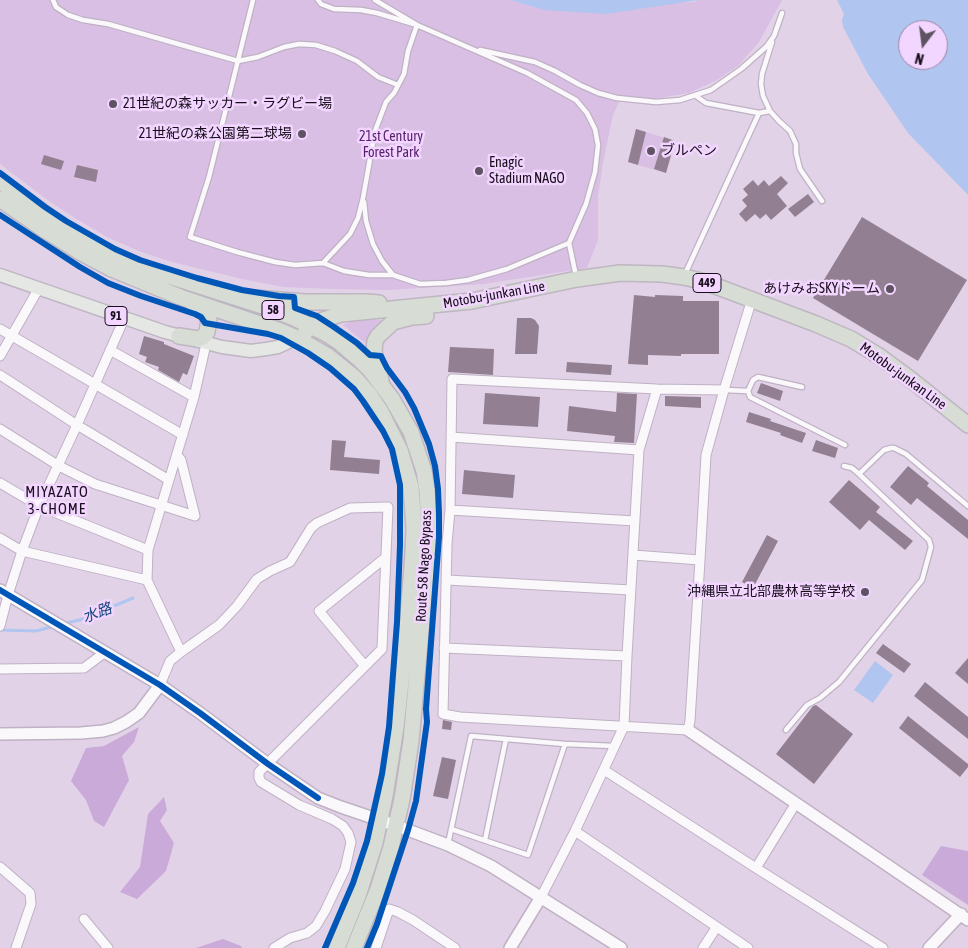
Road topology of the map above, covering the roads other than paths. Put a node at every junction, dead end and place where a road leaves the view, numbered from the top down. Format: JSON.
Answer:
{"nodes":[{"id":1,"x":53,"y":0,"type":"edge"},
{"id":2,"x":253,"y":0,"type":"edge"},
{"id":3,"x":318,"y":0,"type":"edge"},
{"id":4,"x":375,"y":0,"type":"edge"},
{"id":5,"x":782,"y":13,"type":"dead end"},
{"id":6,"x":417,"y":25,"type":"junction"},
{"id":7,"x":774,"y":36,"type":"junction"},
{"id":8,"x":471,"y":48,"type":"junction"},
{"id":9,"x":238,"y":61,"type":"junction"},
{"id":10,"x":398,"y":85,"type":"junction"},
{"id":11,"x":696,"y":96,"type":"junction"},
{"id":12,"x":770,"y":111,"type":"junction"},
{"id":13,"x":759,"y":113,"type":"junction"},
{"id":14,"x":0,"y":181,"type":"edge"},
{"id":15,"x":363,"y":198,"type":"junction"},
{"id":16,"x":0,"y":199,"type":"edge"},
{"id":17,"x":822,"y":201,"type":"dead end"},
{"id":18,"x":569,"y":243,"type":"junction"},
{"id":19,"x":323,"y":263,"type":"junction"},
{"id":20,"x":0,"y":275,"type":"edge"},
{"id":21,"x":393,"y":275,"type":"junction"},
{"id":22,"x":684,"y":277,"type":"junction"},
{"id":23,"x":577,"y":280,"type":"junction"},
{"id":24,"x":38,"y":288,"type":"junction"},
{"id":25,"x":180,"y":296,"type":"junction"},
{"id":26,"x":234,"y":296,"type":"junction"},
{"id":27,"x":752,"y":299,"type":"junction"},
{"id":28,"x":472,"y":301,"type":"junction"},
{"id":29,"x":412,"y":307,"type":"junction"},
{"id":30,"x":124,"y":319,"type":"junction"},
{"id":31,"x":312,"y":326,"type":"junction"},
{"id":32,"x":0,"y":329,"type":"edge"},
{"id":33,"x":11,"y":336,"type":"junction"},
{"id":34,"x":180,"y":336,"type":"junction"},
{"id":35,"x":297,"y":338,"type":"junction"},
{"id":36,"x":206,"y":344,"type":"junction"},
{"id":37,"x":110,"y":350,"type":"junction"},
{"id":38,"x":0,"y":356,"type":"edge"},
{"id":39,"x":0,"y":375,"type":"edge"},
{"id":40,"x":94,"y":384,"type":"junction"},
{"id":41,"x":383,"y":386,"type":"junction"},
{"id":42,"x":657,"y":388,"type":"junction"},
{"id":43,"x":802,"y":388,"type":"dead end"},
{"id":44,"x":724,"y":390,"type":"junction"},
{"id":45,"x":748,"y":391,"type":"junction"},
{"id":46,"x":194,"y":397,"type":"junction"},
{"id":47,"x":77,"y":425,"type":"junction"},
{"id":48,"x":968,"y":425,"type":"edge"},
{"id":49,"x":0,"y":429,"type":"edge"},
{"id":50,"x":182,"y":435,"type":"junction"},
{"id":51,"x":451,"y":437,"type":"junction"},
{"id":52,"x":845,"y":445,"type":"dead end"},
{"id":53,"x":639,"y":450,"type":"junction"},
{"id":54,"x":176,"y":455,"type":"junction"},
{"id":55,"x":58,"y":466,"type":"junction"},
{"id":56,"x":844,"y":466,"type":"dead end"},
{"id":57,"x":859,"y":474,"type":"junction"},
{"id":58,"x":169,"y":480,"type":"junction"},
{"id":59,"x":0,"y":483,"type":"edge"},
{"id":60,"x":161,"y":505,"type":"junction"},
{"id":61,"x":39,"y":506,"type":"junction"},
{"id":62,"x":968,"y":506,"type":"edge"},
{"id":63,"x":450,"y":510,"type":"junction"},
{"id":64,"x":635,"y":521,"type":"junction"},
{"id":65,"x":0,"y":538,"type":"edge"},
{"id":66,"x":429,"y":543,"type":"junction"},
{"id":67,"x":447,"y":544,"type":"junction"},
{"id":68,"x":148,"y":550,"type":"junction"},
{"id":69,"x":22,"y":551,"type":"junction"},
{"id":70,"x":633,"y":555,"type":"junction"},
{"id":71,"x":385,"y":558,"type":"junction"},
{"id":72,"x":700,"y":560,"type":"junction"},
{"id":73,"x":147,"y":580,"type":"junction"},
{"id":74,"x":447,"y":580,"type":"junction"},
{"id":75,"x":631,"y":590,"type":"junction"},
{"id":76,"x":4,"y":592,"type":"edge"},
{"id":77,"x":0,"y":626,"type":"edge"},
{"id":78,"x":444,"y":648,"type":"junction"},
{"id":79,"x":181,"y":652,"type":"junction"},
{"id":80,"x":104,"y":653,"type":"junction"},
{"id":81,"x":627,"y":656,"type":"junction"},
{"id":82,"x":364,"y":666,"type":"junction"},
{"id":83,"x":0,"y":669,"type":"edge"},
{"id":84,"x":160,"y":685,"type":"junction"},
{"id":85,"x":624,"y":726,"type":"junction"},
{"id":86,"x":688,"y":730,"type":"junction"},
{"id":87,"x":786,"y":730,"type":"dead end"},
{"id":88,"x":0,"y":734,"type":"edge"},
{"id":89,"x":506,"y":739,"type":"junction"},
{"id":90,"x":565,"y":744,"type":"junction"},
{"id":91,"x":614,"y":746,"type":"junction"},
{"id":92,"x":268,"y":764,"type":"junction"},
{"id":93,"x":604,"y":770,"type":"junction"},
{"id":94,"x":796,"y":803,"type":"junction"},
{"id":95,"x":380,"y":820,"type":"junction"},
{"id":96,"x":397,"y":826,"type":"junction"},
{"id":97,"x":451,"y":829,"type":"junction"},
{"id":98,"x":575,"y":831,"type":"junction"},
{"id":99,"x":485,"y":840,"type":"junction"},
{"id":100,"x":448,"y":845,"type":"junction"},
{"id":101,"x":0,"y":867,"type":"edge"},
{"id":102,"x":756,"y":868,"type":"junction"},
{"id":103,"x":541,"y":897,"type":"junction"},
{"id":104,"x":964,"y":917,"type":"edge"},
{"id":105,"x":84,"y":919,"type":"dead end"},
{"id":106,"x":716,"y":928,"type":"junction"},
{"id":107,"x":16,"y":948,"type":"edge"},
{"id":108,"x":108,"y":948,"type":"edge"},
{"id":109,"x":274,"y":948,"type":"edge"},
{"id":110,"x":336,"y":948,"type":"edge"},
{"id":111,"x":354,"y":948,"type":"edge"},
{"id":112,"x":376,"y":948,"type":"edge"},
{"id":113,"x":455,"y":948,"type":"edge"},
{"id":114,"x":510,"y":948,"type":"edge"},
{"id":115,"x":621,"y":948,"type":"edge"},
{"id":116,"x":703,"y":948,"type":"edge"},
{"id":117,"x":748,"y":948,"type":"edge"},
{"id":118,"x":882,"y":948,"type":"edge"},
{"id":119,"x":929,"y":948,"type":"edge"}],
"edges":[{"from":1,"to":9,"type":"lane"},
{"from":2,"to":9,"type":"lane"},
{"from":3,"to":6,"type":"lane"},
{"from":4,"to":6,"type":"lane"},
{"from":5,"to":7,"type":"lane"},
{"from":6,"to":8,"type":"lane"},
{"from":6,"to":10,"type":"lane"},
{"from":7,"to":11,"type":"lane"},
{"from":7,"to":12,"type":"lane"},
{"from":8,"to":11,"type":"lane"},
{"from":8,"to":18,"type":"lane"},
{"from":9,"to":10,"type":"lane"},
{"from":9,"to":19,"type":"lane"},
{"from":10,"to":15,"type":"lane"},
{"from":11,"to":13,"type":"lane"},
{"from":12,"to":13,"type":"lane"},
{"from":12,"to":17,"type":"lane"},
{"from":13,"to":22,"type":"lane"},
{"from":14,"to":26,"type":"highway","name":"Route 58 Nago Bypass","number":"58"},
{"from":15,"to":19,"type":"lane"},
{"from":15,"to":21,"type":"lane"},
{"from":16,"to":25,"type":"highway","name":"Route 58 Nago Bypass","number":"58"},
{"from":18,"to":21,"type":"lane"},
{"from":18,"to":23,"type":"lane"},
{"from":19,"to":21,"type":"lane"},
{"from":20,"to":24,"type":"main road","name":"Motobu-junkan Line","number":"91"},
{"from":22,"to":23,"type":"highway","name":"Motobu-junkan Line","number":"449"},
{"from":22,"to":27,"type":"highway","name":"Motobu-junkan Line","number":"449"},
{"from":23,"to":28,"type":"highway","name":"Motobu-junkan Line","number":"449"},
{"from":24,"to":30,"type":"main road","name":"Motobu-junkan Line","number":"91"},
{"from":24,"to":33,"type":"street"},
{"from":25,"to":34,"type":"highway"},
{"from":25,"to":35,"type":"highway","name":"Route 58 Nago Bypass","number":"58"},
{"from":26,"to":29,"type":"highway"},
{"from":26,"to":31,"type":"highway","name":"Route 58 Nago Bypass","number":"58"},
{"from":27,"to":44,"type":"street"},
{"from":27,"to":48,"type":"highway","name":"Motobu-junkan Line","number":"449"},
{"from":28,"to":29,"type":"highway","name":"Motobu-junkan Line","number":"449"},
{"from":28,"to":41,"type":"highway"},
{"from":29,"to":31,"type":"highway","name":"Motobu-junkan Line","number":"449"},
{"from":30,"to":34,"type":"main road","name":"Motobu-junkan Line","number":"91"},
{"from":30,"to":37,"type":"street"},
{"from":31,"to":35,"type":"highway","name":"Motobu-junkan Line","number":"449"},
{"from":31,"to":41,"type":"highway","name":"Route 58 Nago Bypass","number":"58"},
{"from":32,"to":33,"type":"street"},
{"from":33,"to":38,"type":"street"},
{"from":33,"to":40,"type":"street"},
{"from":34,"to":36,"type":"main road","name":"Motobu-junkan Line","number":"91"},
{"from":35,"to":36,"type":"main road","name":"Motobu-junkan Line","number":"91"},
{"from":35,"to":95,"type":"highway","name":"Route 58 Nago Bypass","number":"58"},
{"from":36,"to":46,"type":"street"},
{"from":37,"to":40,"type":"street"},
{"from":37,"to":46,"type":"street"},
{"from":39,"to":47,"type":"street"},
{"from":40,"to":47,"type":"street"},
{"from":40,"to":50,"type":"street"},
{"from":41,"to":66,"type":"highway","name":"Route 58 Nago Bypass","number":"58"},
{"from":42,"to":44,"type":"street"},
{"from":42,"to":51,"type":"street"},
{"from":42,"to":53,"type":"street"},
{"from":43,"to":45,"type":"lane"},
{"from":44,"to":45,"type":"lane"},
{"from":44,"to":72,"type":"street"},
{"from":45,"to":52,"type":"lane"},
{"from":46,"to":50,"type":"street"},
{"from":47,"to":55,"type":"street"},
{"from":47,"to":58,"type":"street"},
{"from":49,"to":55,"type":"street"},
{"from":50,"to":54,"type":"street"},
{"from":51,"to":53,"type":"street"},
{"from":51,"to":63,"type":"street"},
{"from":53,"to":64,"type":"street"},
{"from":54,"to":58,"type":"street"},
{"from":54,"to":60,"type":"street"},
{"from":55,"to":60,"type":"street"},
{"from":55,"to":61,"type":"street"},
{"from":56,"to":57,"type":"lane"},
{"from":57,"to":62,"type":"lane"},
{"from":57,"to":87,"type":"lane"},
{"from":58,"to":60,"type":"street"},
{"from":59,"to":61,"type":"street"},
{"from":60,"to":68,"type":"street"},
{"from":61,"to":68,"type":"street"},
{"from":61,"to":69,"type":"street"},
{"from":63,"to":64,"type":"street"},
{"from":63,"to":67,"type":"street"},
{"from":64,"to":70,"type":"street"},
{"from":65,"to":69,"type":"street"},
{"from":66,"to":67,"type":"street"},
{"from":66,"to":96,"type":"highway","name":"Route 58 Nago Bypass","number":"58"},
{"from":67,"to":74,"type":"street"},
{"from":68,"to":73,"type":"street"},
{"from":69,"to":73,"type":"street"},
{"from":69,"to":76,"type":"street"},
{"from":70,"to":72,"type":"street"},
{"from":70,"to":75,"type":"street"},
{"from":71,"to":79,"type":"street"},
{"from":71,"to":82,"type":"street"},
{"from":71,"to":82,"type":"street"},
{"from":72,"to":86,"type":"street"},
{"from":73,"to":79,"type":"street"},
{"from":74,"to":75,"type":"street"},
{"from":74,"to":78,"type":"street"},
{"from":75,"to":81,"type":"street"},
{"from":76,"to":77,"type":"street"},
{"from":76,"to":80,"type":"street"},
{"from":78,"to":81,"type":"street"},
{"from":78,"to":85,"type":"street"},
{"from":79,"to":84,"type":"street"},
{"from":80,"to":83,"type":"street"},
{"from":80,"to":84,"type":"street"},
{"from":81,"to":85,"type":"street"},
{"from":82,"to":92,"type":"street"},
{"from":84,"to":88,"type":"street"},
{"from":84,"to":92,"type":"street"},
{"from":85,"to":86,"type":"street"},
{"from":85,"to":91,"type":"street"},
{"from":86,"to":94,"type":"street"},
{"from":89,"to":90,"type":"lane"},
{"from":89,"to":97,"type":"lane"},
{"from":89,"to":99,"type":"lane"},
{"from":90,"to":91,"type":"lane"},
{"from":90,"to":99,"type":"lane"},
{"from":91,"to":93,"type":"street"},
{"from":92,"to":95,"type":"street"},
{"from":92,"to":109,"type":"street"},
{"from":93,"to":98,"type":"street"},
{"from":93,"to":102,"type":"street"},
{"from":94,"to":102,"type":"street"},
{"from":94,"to":104,"type":"street"},
{"from":95,"to":96,"type":"street"},
{"from":95,"to":110,"type":"highway","name":"Route 58 Nago Bypass","number":"58"},
{"from":96,"to":100,"type":"street"},
{"from":96,"to":111,"type":"highway","name":"Route 58 Nago Bypass","number":"58"},
{"from":97,"to":99,"type":"lane"},
{"from":97,"to":100,"type":"lane"},
{"from":98,"to":103,"type":"street"},
{"from":98,"to":106,"type":"street"},
{"from":100,"to":103,"type":"street"},
{"from":101,"to":107,"type":"street"},
{"from":102,"to":118,"type":"street"},
{"from":103,"to":114,"type":"street"},
{"from":103,"to":115,"type":"street"},
{"from":104,"to":119,"type":"street"},
{"from":105,"to":108,"type":"street"},
{"from":106,"to":116,"type":"street"},
{"from":106,"to":117,"type":"street"},
{"from":112,"to":113,"type":"street"}]}
